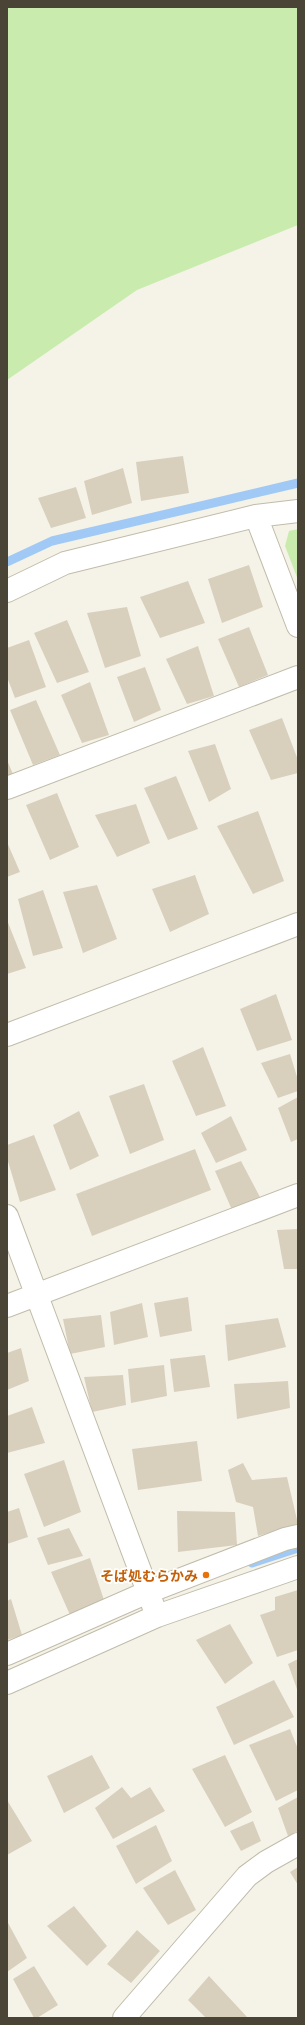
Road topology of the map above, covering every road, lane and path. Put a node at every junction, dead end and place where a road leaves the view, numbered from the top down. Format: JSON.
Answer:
{"nodes":[{"id":1,"x":298,"y":511,"type":"edge"},
{"id":2,"x":256,"y":516,"type":"junction"},
{"id":3,"x":7,"y":591,"type":"edge"},
{"id":4,"x":298,"y":626,"type":"edge"},
{"id":5,"x":298,"y":677,"type":"edge"},
{"id":6,"x":7,"y":788,"type":"edge"},
{"id":7,"x":298,"y":924,"type":"edge"},
{"id":8,"x":7,"y":1035,"type":"edge"},
{"id":9,"x":298,"y":1195,"type":"edge"},
{"id":10,"x":7,"y":1216,"type":"edge"},
{"id":11,"x":36,"y":1295,"type":"junction"},
{"id":12,"x":7,"y":1306,"type":"edge"},
{"id":13,"x":298,"y":1536,"type":"edge"},
{"id":14,"x":298,"y":1567,"type":"edge"},
{"id":15,"x":148,"y":1592,"type":"junction"},
{"id":16,"x":157,"y":1616,"type":"junction"},
{"id":17,"x":7,"y":1654,"type":"edge"},
{"id":18,"x":7,"y":1683,"type":"edge"},
{"id":19,"x":298,"y":1844,"type":"edge"},
{"id":20,"x":124,"y":2018,"type":"edge"}],
"edges":[{"from":1,"to":2,"type":"street"},
{"from":2,"to":3,"type":"street"},
{"from":2,"to":4,"type":"street"},
{"from":5,"to":6,"type":"street"},
{"from":7,"to":8,"type":"street"},
{"from":9,"to":11,"type":"street"},
{"from":10,"to":11,"type":"street"},
{"from":11,"to":12,"type":"street"},
{"from":11,"to":15,"type":"street"},
{"from":13,"to":15,"type":"street"},
{"from":14,"to":16,"type":"street"},
{"from":15,"to":16,"type":"street"},
{"from":15,"to":17,"type":"street"},
{"from":16,"to":18,"type":"street"},
{"from":19,"to":20,"type":"street"}]}
